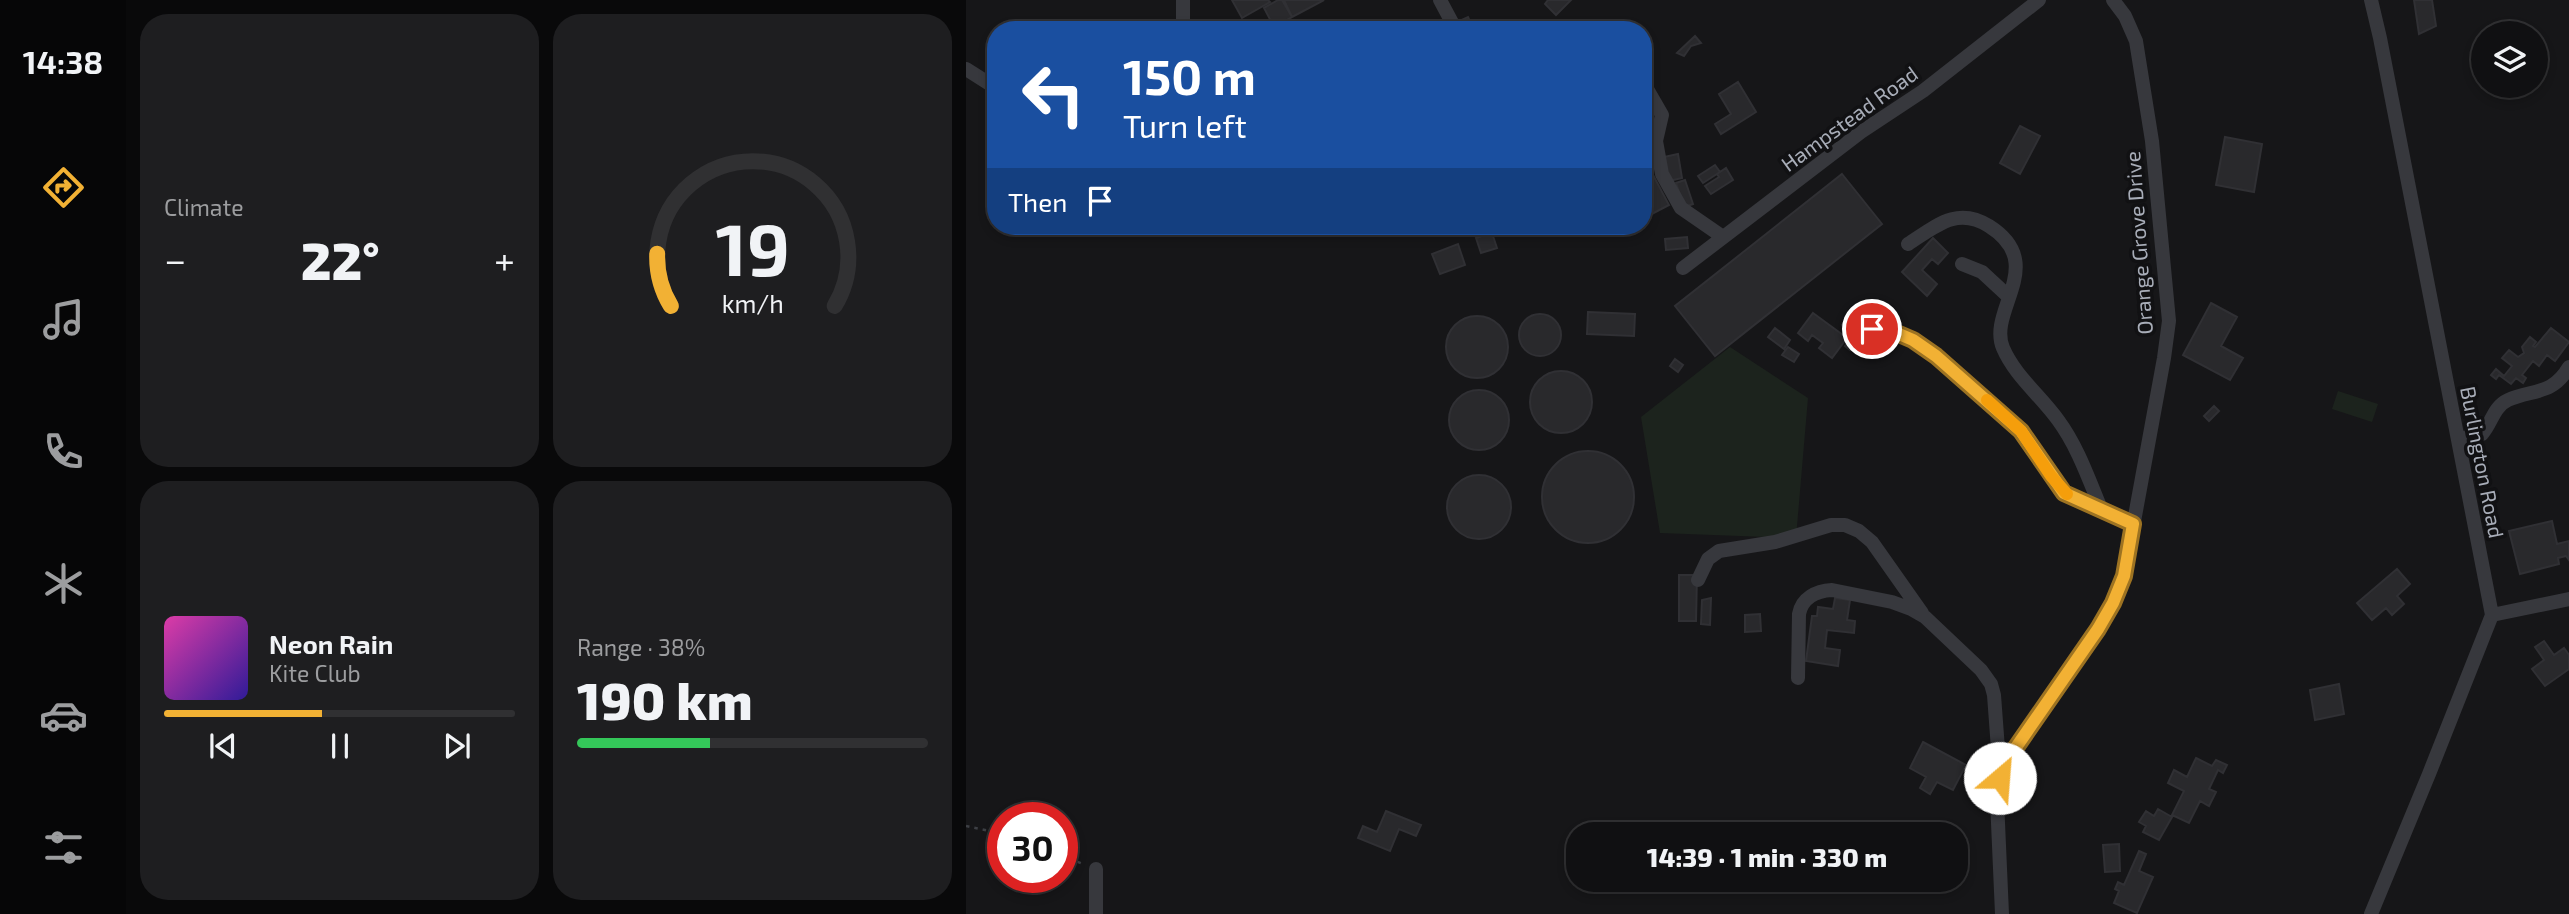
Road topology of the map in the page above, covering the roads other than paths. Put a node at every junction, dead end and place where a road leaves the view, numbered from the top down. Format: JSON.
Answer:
{"nodes":[{"id":1,"x":1182,"y":0,"type":"edge"},
{"id":2,"x":1440,"y":0,"type":"edge"},
{"id":3,"x":2039,"y":0,"type":"edge"},
{"id":4,"x":2113,"y":0,"type":"edge"},
{"id":5,"x":2371,"y":0,"type":"edge"},
{"id":6,"x":1183,"y":21,"type":"edge"},
{"id":7,"x":1451,"y":21,"type":"edge"},
{"id":8,"x":966,"y":69,"type":"edge"},
{"id":9,"x":987,"y":82,"type":"edge"},
{"id":10,"x":1652,"y":98,"type":"edge"},
{"id":11,"x":1723,"y":237,"type":"junction"},
{"id":12,"x":1908,"y":244,"type":"dead end"},
{"id":13,"x":1962,"y":264,"type":"dead end"},
{"id":14,"x":1682,"y":268,"type":"dead end"},
{"id":15,"x":2009,"y":298,"type":"junction"},
{"id":16,"x":1872,"y":329,"type":"dead end"},
{"id":17,"x":2569,"y":367,"type":"edge"},
{"id":18,"x":2458,"y":439,"type":"junction"},
{"id":19,"x":2102,"y":511,"type":"junction"},
{"id":20,"x":2133,"y":524,"type":"junction"},
{"id":21,"x":1698,"y":580,"type":"dead end"},
{"id":22,"x":2569,"y":599,"type":"edge"},
{"id":23,"x":2492,"y":615,"type":"junction"},
{"id":24,"x":1925,"y":617,"type":"junction"},
{"id":25,"x":1798,"y":678,"type":"dead end"},
{"id":26,"x":2000,"y":778,"type":"junction"},
{"id":27,"x":1096,"y":869,"type":"road end"},
{"id":28,"x":1096,"y":914,"type":"edge"},
{"id":29,"x":2003,"y":914,"type":"edge"},
{"id":30,"x":2371,"y":914,"type":"edge"}],
"edges":[{"from":1,"to":6,"type":"street"},
{"from":2,"to":7,"type":"street"},
{"from":3,"to":11,"type":"street","name":"Hampstead Road"},
{"from":4,"to":20,"type":"street","name":"Orange Grove Drive"},
{"from":5,"to":18,"type":"street","name":"Burlington Road"},
{"from":8,"to":9,"type":"street"},
{"from":10,"to":11,"type":"street"},
{"from":11,"to":14,"type":"street","name":"Hampstead Road"},
{"from":12,"to":15,"type":"street"},
{"from":13,"to":15,"type":"street"},
{"from":15,"to":19,"type":"street"},
{"from":16,"to":19,"type":"street"},
{"from":17,"to":18,"type":"street"},
{"from":18,"to":23,"type":"street","name":"Burlington Road"},
{"from":19,"to":20,"type":"street"},
{"from":20,"to":26,"type":"street","name":"Orange Grove Drive"},
{"from":21,"to":24,"type":"street"},
{"from":22,"to":23,"type":"street"},
{"from":23,"to":30,"type":"street"},
{"from":24,"to":25,"type":"street"},
{"from":24,"to":26,"type":"street"},
{"from":26,"to":29,"type":"street","name":"Orange Grove Drive"},
{"from":27,"to":28,"type":"street"}]}
